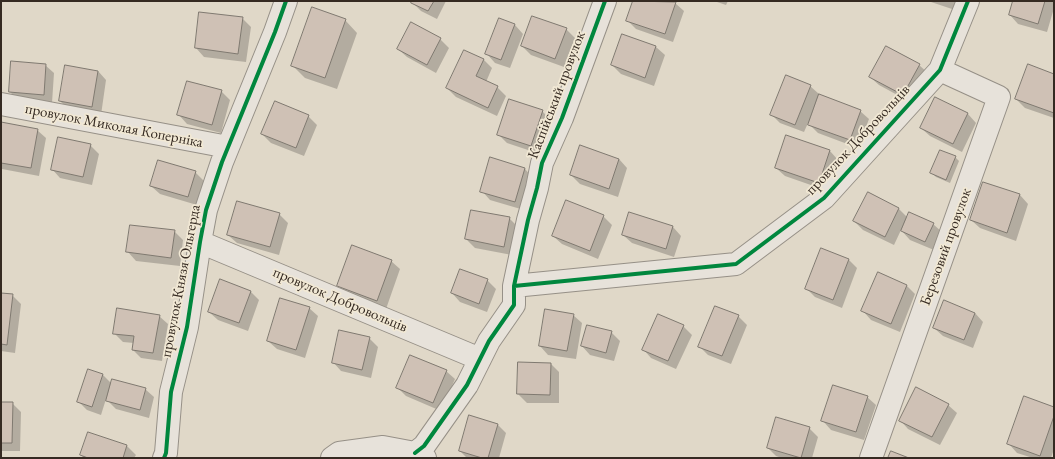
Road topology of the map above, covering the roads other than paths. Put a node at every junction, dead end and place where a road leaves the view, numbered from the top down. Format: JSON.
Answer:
{"nodes":[{"id":1,"x":286,"y":1,"type":"edge"},
{"id":2,"x":605,"y":1,"type":"edge"},
{"id":3,"x":968,"y":1,"type":"edge"},
{"id":4,"x":940,"y":70,"type":"junction"},
{"id":5,"x":1,"y":104,"type":"edge"},
{"id":6,"x":228,"y":147,"type":"junction"},
{"id":7,"x":200,"y":242,"type":"junction"},
{"id":8,"x":514,"y":286,"type":"junction"},
{"id":9,"x":480,"y":359,"type":"junction"},
{"id":10,"x":420,"y":455,"type":"edge"},
{"id":11,"x":171,"y":456,"type":"edge"},
{"id":12,"x":332,"y":458,"type":"edge"},
{"id":13,"x":871,"y":458,"type":"edge"}],
"edges":[{"from":1,"to":6,"type":"street","name":"провулок Князя Ольгерда"},
{"from":2,"to":8,"type":"street","name":"Каспійський провулок"},
{"from":3,"to":4,"type":"street","name":"провулок Добровольців"},
{"from":4,"to":8,"type":"street","name":"провулок Добровольців"},
{"from":4,"to":13,"type":"street","name":"Березовий провулок"},
{"from":5,"to":6,"type":"street","name":"провулок Миколая Коперніка"},
{"from":6,"to":7,"type":"street","name":"провулок Князя Ольгерда"},
{"from":7,"to":9,"type":"street","name":"провулок Добровольців"},
{"from":7,"to":11,"type":"street","name":"провулок Князя Ольгерда"},
{"from":8,"to":9,"type":"street","name":"Каспійський провулок"},
{"from":9,"to":10,"type":"street","name":"Каспійський провулок"},
{"from":10,"to":12,"type":"street"}]}
